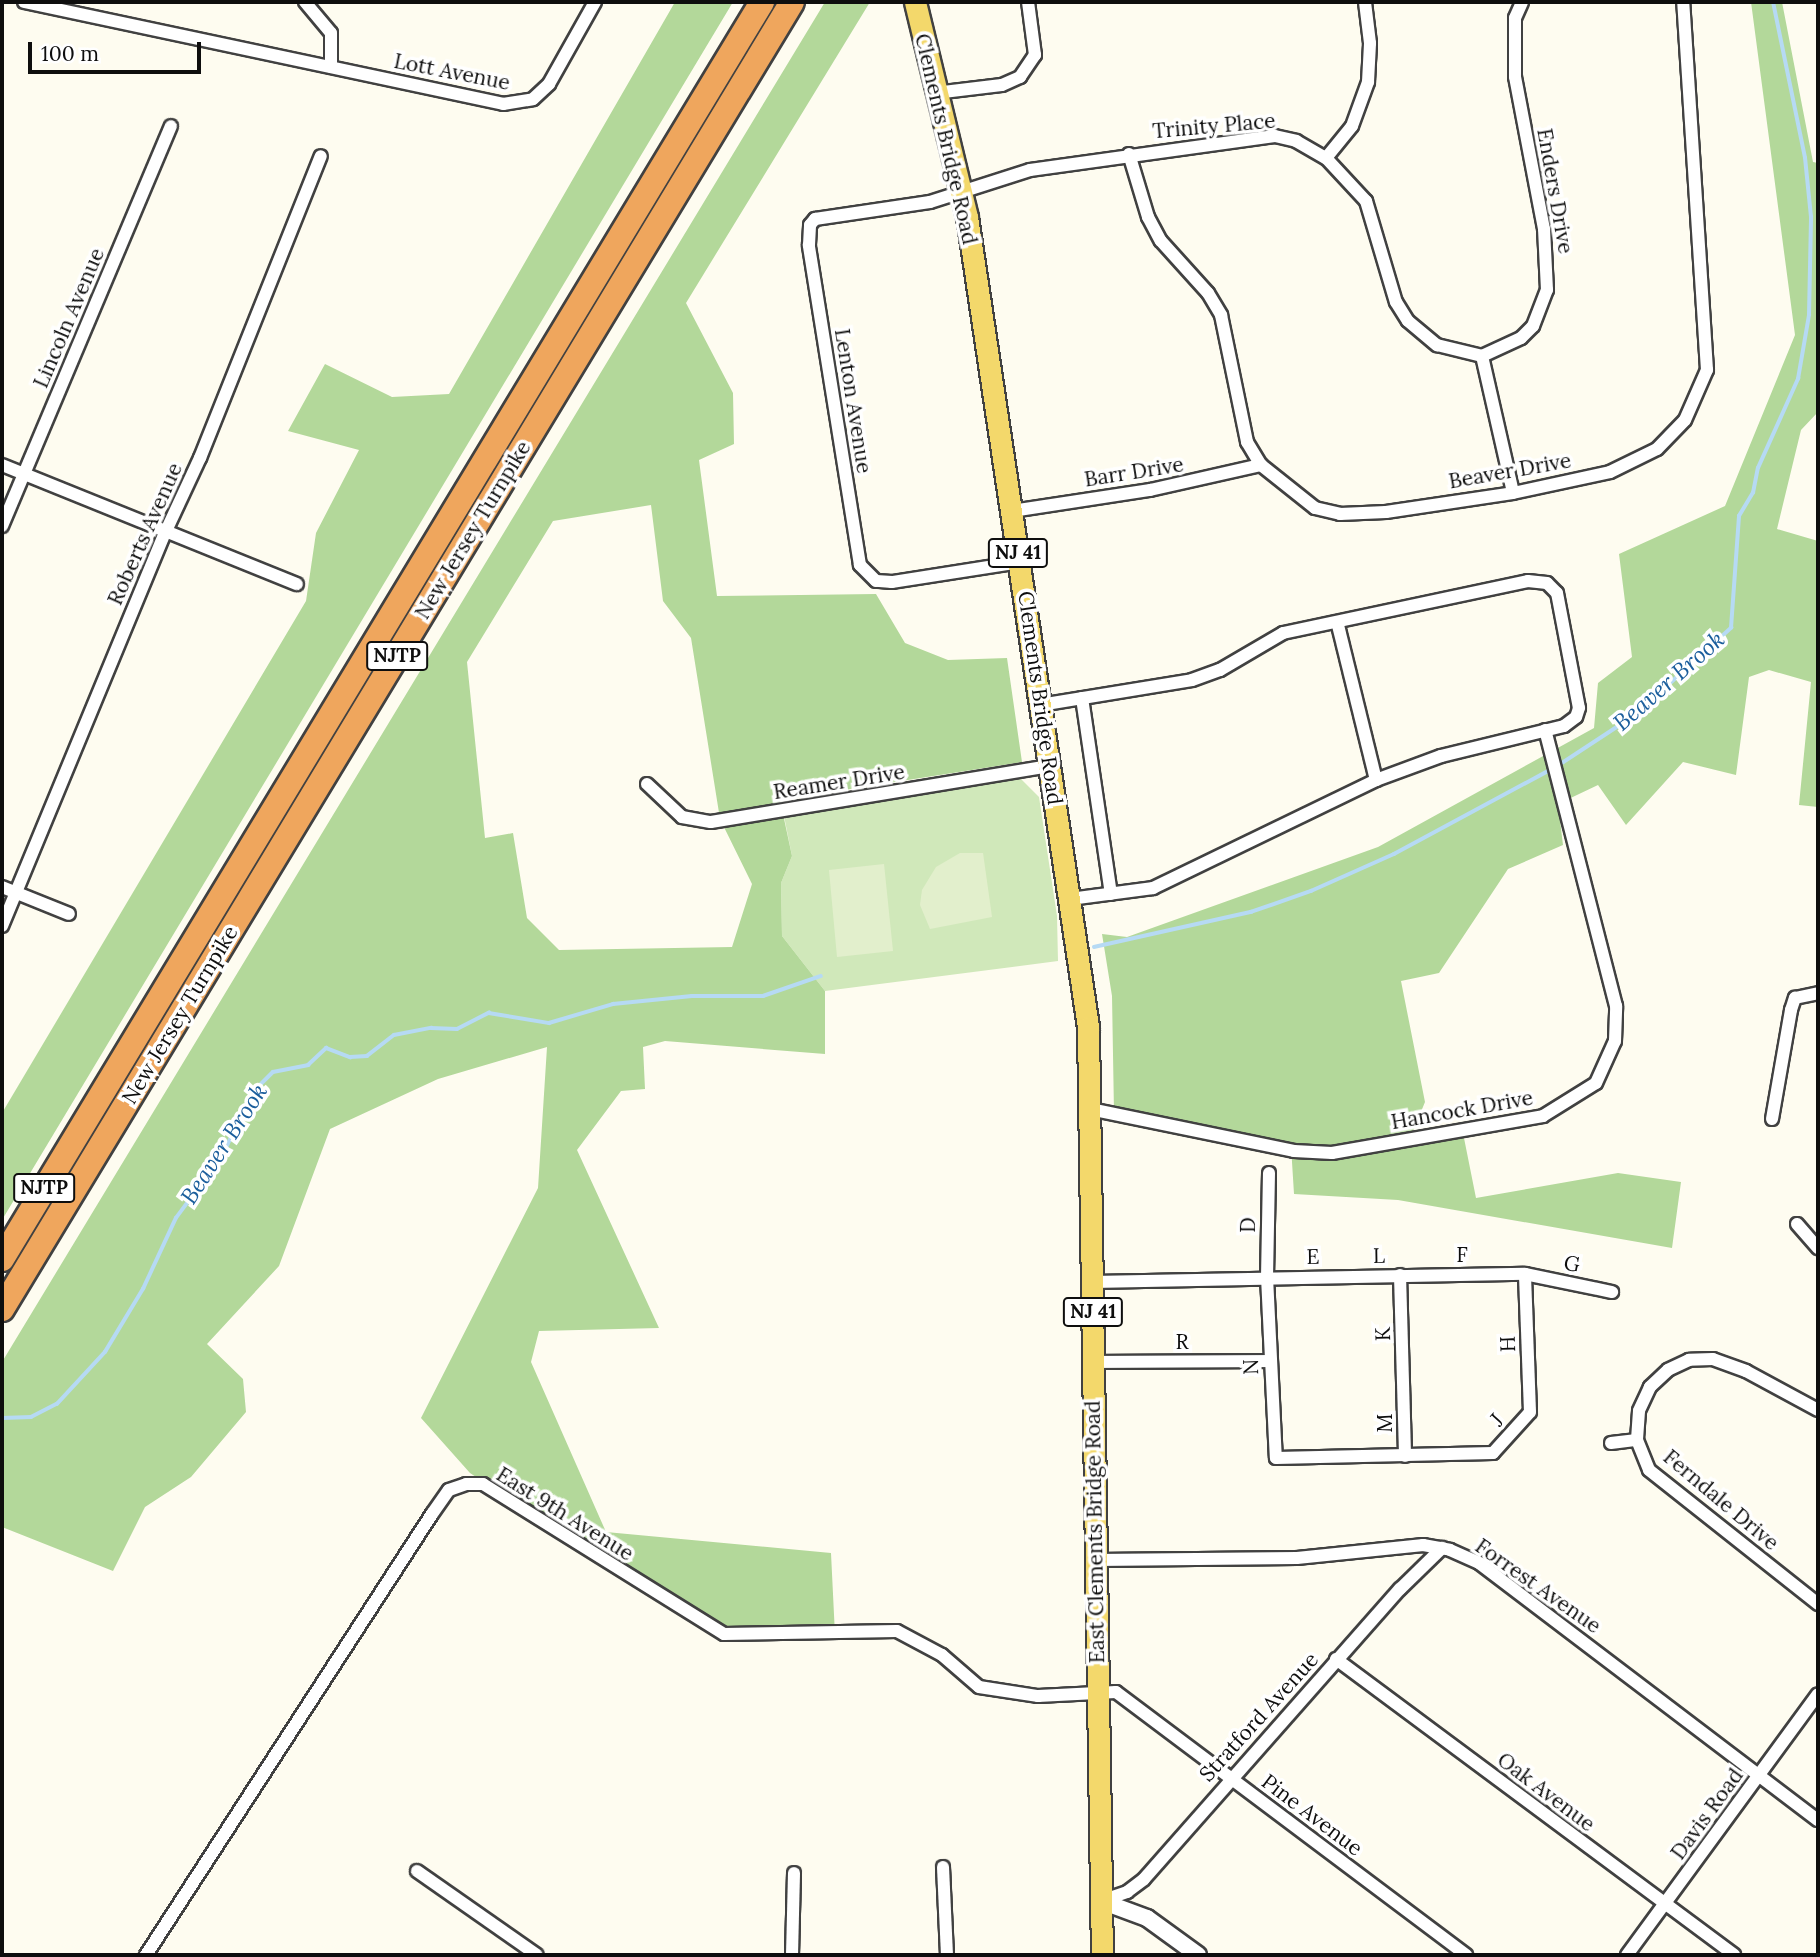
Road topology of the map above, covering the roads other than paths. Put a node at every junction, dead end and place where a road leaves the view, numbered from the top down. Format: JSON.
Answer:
{"nodes":[{"id":1,"x":24,"y":2,"type":"edge"},
{"id":2,"x":305,"y":2,"type":"edge"},
{"id":3,"x":762,"y":2,"type":"edge"},
{"id":4,"x":792,"y":2,"type":"edge"},
{"id":5,"x":915,"y":2,"type":"edge"},
{"id":6,"x":1028,"y":2,"type":"edge"},
{"id":7,"x":1365,"y":2,"type":"edge"},
{"id":8,"x":1522,"y":2,"type":"edge"},
{"id":9,"x":1683,"y":2,"type":"edge"},
{"id":10,"x":591,"y":3,"type":"edge"},
{"id":11,"x":331,"y":67,"type":"junction"},
{"id":12,"x":935,"y":93,"type":"junction"},
{"id":13,"x":172,"y":125,"type":"dead end"},
{"id":14,"x":1129,"y":154,"type":"junction"},
{"id":15,"x":321,"y":156,"type":"dead end"},
{"id":16,"x":1326,"y":159,"type":"junction"},
{"id":17,"x":961,"y":193,"type":"junction"},
{"id":18,"x":810,"y":225,"type":"joint"},
{"id":19,"x":1482,"y":356,"type":"junction"},
{"id":20,"x":2,"y":465,"type":"edge"},
{"id":21,"x":1261,"y":465,"type":"junction"},
{"id":22,"x":24,"y":474,"type":"junction"},
{"id":23,"x":1513,"y":493,"type":"junction"},
{"id":24,"x":1012,"y":511,"type":"junction"},
{"id":25,"x":2,"y":526,"type":"edge"},
{"id":26,"x":165,"y":533,"type":"junction"},
{"id":27,"x":1020,"y":562,"type":"junction"},
{"id":28,"x":297,"y":584,"type":"dead end"},
{"id":29,"x":1338,"y":625,"type":"junction"},
{"id":30,"x":1082,"y":698,"type":"junction"},
{"id":31,"x":1040,"y":705,"type":"junction"},
{"id":32,"x":1545,"y":730,"type":"junction"},
{"id":33,"x":1049,"y":766,"type":"junction"},
{"id":34,"x":1376,"y":780,"type":"junction"},
{"id":35,"x":647,"y":784,"type":"dead end"},
{"id":36,"x":2,"y":887,"type":"edge"},
{"id":37,"x":15,"y":892,"type":"junction"},
{"id":38,"x":1111,"y":894,"type":"junction"},
{"id":39,"x":1070,"y":899,"type":"junction"},
{"id":40,"x":69,"y":914,"type":"dead end"},
{"id":41,"x":2,"y":926,"type":"edge"},
{"id":42,"x":1813,"y":992,"type":"edge"},
{"id":43,"x":1090,"y":1109,"type":"junction"},
{"id":44,"x":1772,"y":1119,"type":"dead end"},
{"id":45,"x":1269,"y":1172,"type":"dead end"},
{"id":46,"x":1797,"y":1224,"type":"dead end"},
{"id":47,"x":1818,"y":1248,"type":"edge"},
{"id":48,"x":2,"y":1259,"type":"edge"},
{"id":49,"x":1525,"y":1274,"type":"junction"},
{"id":50,"x":1400,"y":1275,"type":"junction"},
{"id":51,"x":1359,"y":1276,"type":"joint"},
{"id":52,"x":1267,"y":1277,"type":"junction"},
{"id":53,"x":1092,"y":1282,"type":"junction"},
{"id":54,"x":1612,"y":1292,"type":"dead end"},
{"id":55,"x":2,"y":1309,"type":"edge"},
{"id":56,"x":1270,"y":1361,"type":"junction"},
{"id":57,"x":1094,"y":1362,"type":"junction"},
{"id":58,"x":1405,"y":1391,"type":"joint"},
{"id":59,"x":1818,"y":1410,"type":"edge"},
{"id":60,"x":1530,"y":1412,"type":"joint"},
{"id":61,"x":1637,"y":1440,"type":"junction"},
{"id":62,"x":1611,"y":1443,"type":"dead end"},
{"id":63,"x":1405,"y":1455,"type":"junction"},
{"id":64,"x":1442,"y":1548,"type":"junction"},
{"id":65,"x":1096,"y":1560,"type":"junction"},
{"id":66,"x":1818,"y":1604,"type":"edge"},
{"id":67,"x":1336,"y":1659,"type":"junction"},
{"id":68,"x":1097,"y":1691,"type":"junction"},
{"id":69,"x":1818,"y":1695,"type":"edge"},
{"id":70,"x":1760,"y":1773,"type":"junction"},
{"id":71,"x":1230,"y":1778,"type":"junction"},
{"id":72,"x":1818,"y":1819,"type":"edge"},
{"id":73,"x":943,"y":1867,"type":"dead end"},
{"id":74,"x":417,"y":1871,"type":"dead end"},
{"id":75,"x":794,"y":1873,"type":"dead end"},
{"id":76,"x":1101,"y":1901,"type":"junction"},
{"id":77,"x":1665,"y":1905,"type":"junction"},
{"id":78,"x":146,"y":1955,"type":"edge"},
{"id":79,"x":537,"y":1955,"type":"edge"},
{"id":80,"x":792,"y":1955,"type":"edge"},
{"id":81,"x":947,"y":1955,"type":"edge"},
{"id":82,"x":1102,"y":1955,"type":"edge"},
{"id":83,"x":1198,"y":1955,"type":"edge"},
{"id":84,"x":1466,"y":1955,"type":"edge"},
{"id":85,"x":1627,"y":1955,"type":"edge"},
{"id":86,"x":1734,"y":1955,"type":"edge"}],
"edges":[{"from":1,"to":11,"type":"street","name":"Lott Avenue"},
{"from":2,"to":11,"type":"street"},
{"from":3,"to":48,"type":"highway","name":"New Jersey Turnpike","number":"NJTP"},
{"from":4,"to":55,"type":"highway","name":"New Jersey Turnpike","number":"NJTP"},
{"from":5,"to":12,"type":"main road","name":"Clements Bridge Road","number":"NJ 41"},
{"from":6,"to":12,"type":"street"},
{"from":7,"to":16,"type":"street"},
{"from":8,"to":19,"type":"street","name":"Enders Drive"},
{"from":9,"to":23,"type":"street","name":"Beaver Drive"},
{"from":10,"to":11,"type":"street","name":"Lott Avenue"},
{"from":12,"to":17,"type":"main road","name":"Clements Bridge Road","number":"NJ 41"},
{"from":13,"to":22,"type":"street","name":"Lincoln Avenue"},
{"from":14,"to":16,"type":"street","name":"Trinity Place"},
{"from":14,"to":17,"type":"street","name":"Trinity Place"},
{"from":14,"to":21,"type":"street","name":"Beaver Drive"},
{"from":15,"to":26,"type":"street","name":"Roberts Avenue"},
{"from":16,"to":19,"type":"street","name":"Trinity Place"},
{"from":17,"to":18,"type":"street","name":"Trinity Place"},
{"from":17,"to":24,"type":"main road","name":"Clements Bridge Road","number":"NJ 41"},
{"from":18,"to":27,"type":"street","name":"Lenton Avenue"},
{"from":19,"to":23,"type":"street"},
{"from":20,"to":22,"type":"street"},
{"from":21,"to":23,"type":"street","name":"Beaver Drive"},
{"from":21,"to":24,"type":"street","name":"Barr Drive"},
{"from":22,"to":25,"type":"street","name":"Lincoln Avenue"},
{"from":22,"to":26,"type":"street"},
{"from":24,"to":27,"type":"main road","name":"Clements Bridge Road","number":"NJ 41"},
{"from":26,"to":28,"type":"street"},
{"from":26,"to":37,"type":"street","name":"Roberts Avenue"},
{"from":27,"to":31,"type":"main road","name":"Clements Bridge Road","number":"NJ 41"},
{"from":29,"to":30,"type":"street"},
{"from":29,"to":32,"type":"street"},
{"from":29,"to":34,"type":"street"},
{"from":30,"to":31,"type":"street"},
{"from":30,"to":38,"type":"street"},
{"from":31,"to":33,"type":"main road","name":"Clements Bridge Road","number":"NJ 41"},
{"from":32,"to":34,"type":"street"},
{"from":32,"to":43,"type":"street","name":"Hancock Drive"},
{"from":33,"to":35,"type":"street","name":"Reamer Drive"},
{"from":33,"to":39,"type":"main road","name":"Clements Bridge Road","number":"NJ 41"},
{"from":34,"to":38,"type":"street"},
{"from":36,"to":37,"type":"street"},
{"from":37,"to":40,"type":"street"},
{"from":37,"to":41,"type":"street","name":"Roberts Avenue"},
{"from":38,"to":39,"type":"street"},
{"from":39,"to":43,"type":"main road","name":"Clements Bridge Road","number":"NJ 41"},
{"from":42,"to":44,"type":"street"},
{"from":43,"to":53,"type":"main road","name":"East Clements Bridge Road","number":"NJ 41"},
{"from":45,"to":52,"type":"street","name":"D"},
{"from":46,"to":47,"type":"street"},
{"from":49,"to":50,"type":"street","name":"F"},
{"from":49,"to":54,"type":"street","name":"G"},
{"from":49,"to":60,"type":"street","name":"H"},
{"from":50,"to":51,"type":"street","name":"L"},
{"from":50,"to":58,"type":"street","name":"K"},
{"from":51,"to":52,"type":"street","name":"E"},
{"from":52,"to":53,"type":"street"},
{"from":52,"to":56,"type":"street","name":"N"},
{"from":53,"to":57,"type":"main road","name":"East Clements Bridge Road","number":"NJ 41"},
{"from":56,"to":57,"type":"street","name":"R"},
{"from":56,"to":63,"type":"street","name":"N"},
{"from":57,"to":65,"type":"main road","name":"East Clements Bridge Road","number":"NJ 41"},
{"from":58,"to":63,"type":"street","name":"M"},
{"from":59,"to":61,"type":"street","name":"Ferndale Drive"},
{"from":60,"to":63,"type":"street","name":"J"},
{"from":61,"to":62,"type":"street"},
{"from":61,"to":66,"type":"street","name":"Ferndale Drive"},
{"from":64,"to":65,"type":"street","name":"Forrest Avenue"},
{"from":64,"to":67,"type":"street","name":"Stratford Avenue"},
{"from":64,"to":70,"type":"street","name":"Forrest Avenue"},
{"from":65,"to":68,"type":"main road","name":"East Clements Bridge Road","number":"NJ 41"},
{"from":67,"to":71,"type":"street","name":"Stratford Avenue"},
{"from":67,"to":77,"type":"street","name":"Oak Avenue"},
{"from":68,"to":71,"type":"street","name":"Pine Avenue"},
{"from":68,"to":76,"type":"main road","name":"East Clements Bridge Road","number":"NJ 41"},
{"from":68,"to":78,"type":"street","name":"East 9th Avenue"},
{"from":69,"to":70,"type":"street","name":"Davis Road"},
{"from":70,"to":72,"type":"street","name":"Forrest Avenue"},
{"from":70,"to":77,"type":"street","name":"Davis Road"},
{"from":71,"to":76,"type":"street","name":"Stratford Avenue"},
{"from":71,"to":84,"type":"street","name":"Pine Avenue"},
{"from":73,"to":81,"type":"street"},
{"from":74,"to":79,"type":"street"},
{"from":75,"to":80,"type":"street"},
{"from":76,"to":82,"type":"main road","name":"East Clements Bridge Road","number":"NJ 41"},
{"from":76,"to":83,"type":"street"},
{"from":77,"to":85,"type":"street","name":"Davis Road"},
{"from":77,"to":86,"type":"street","name":"Oak Avenue"}]}
